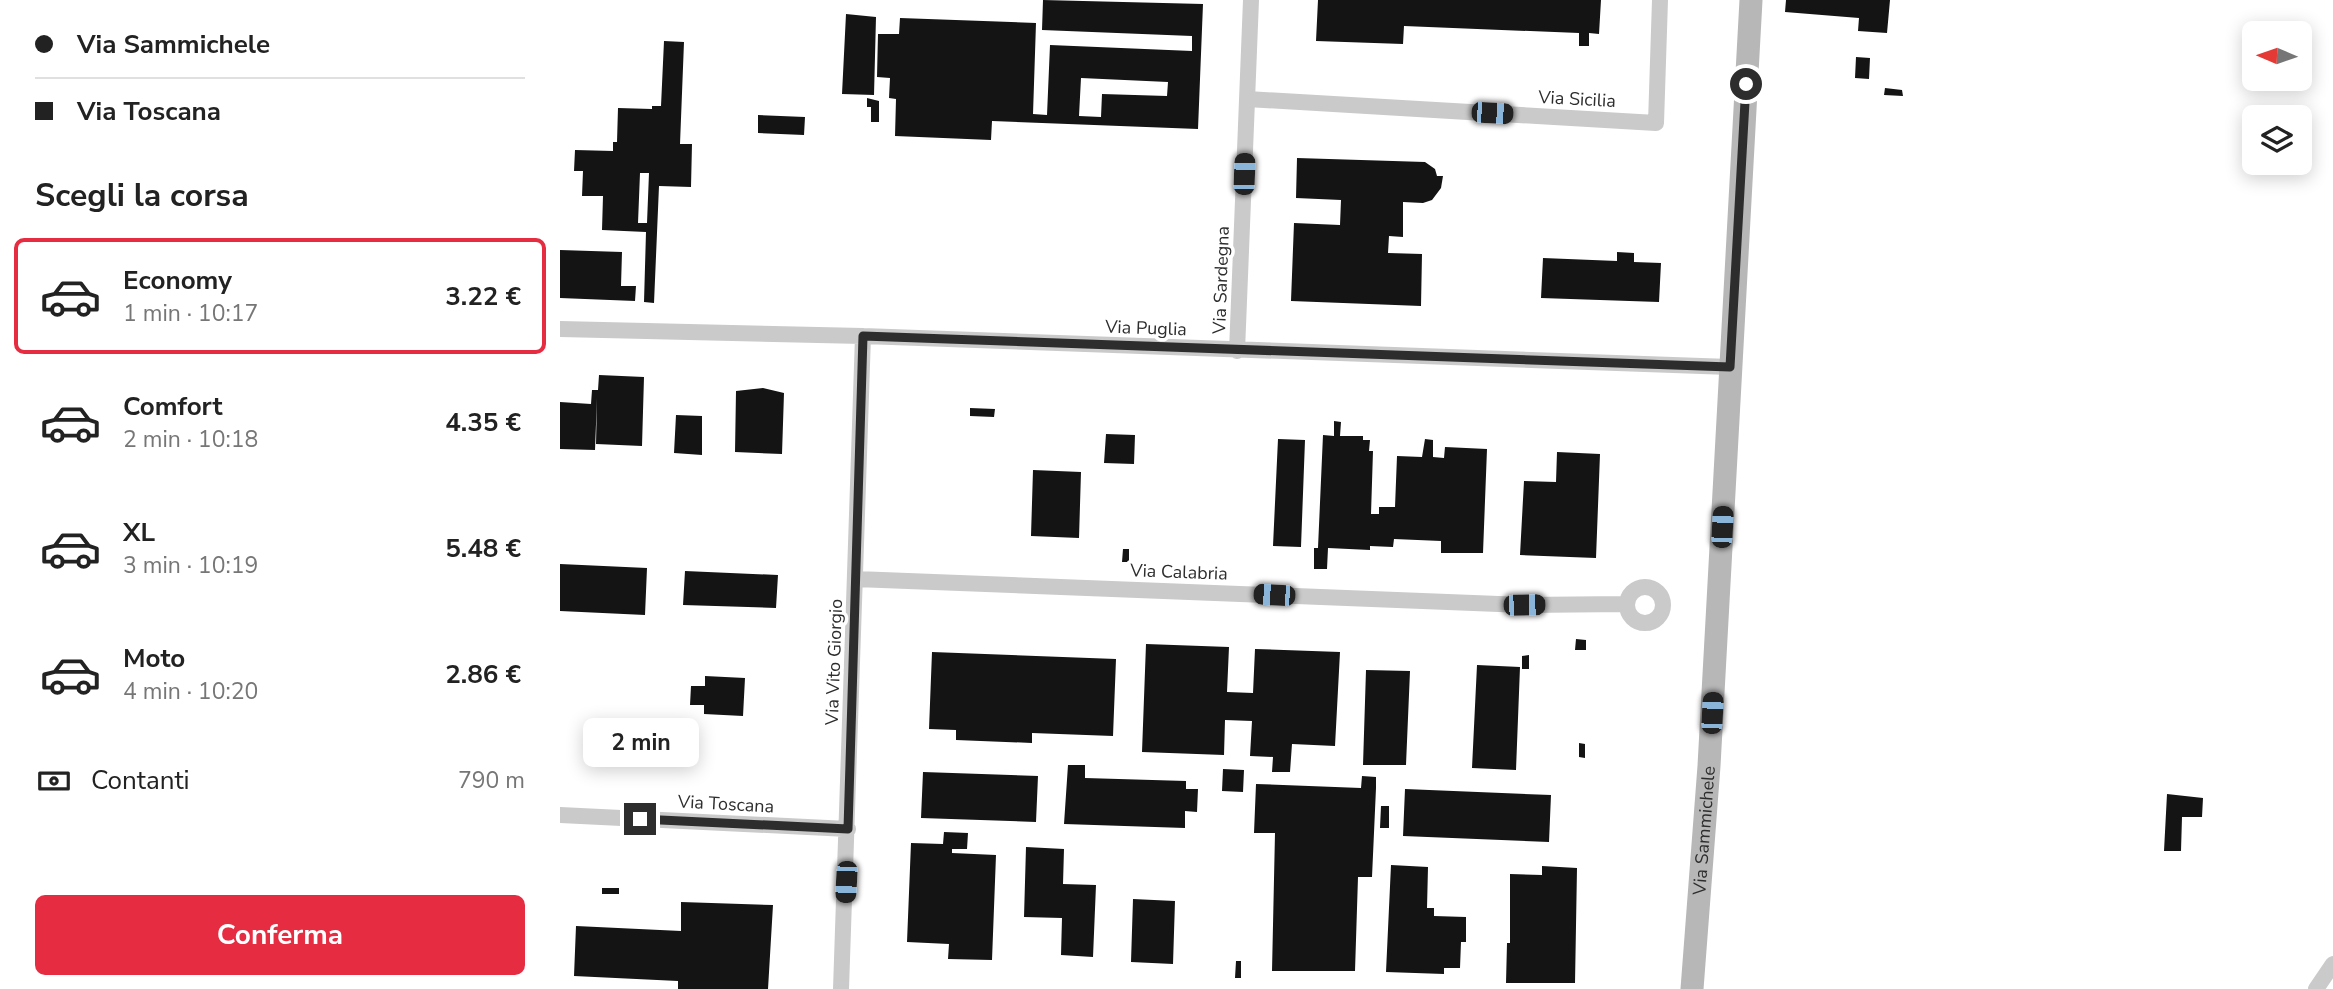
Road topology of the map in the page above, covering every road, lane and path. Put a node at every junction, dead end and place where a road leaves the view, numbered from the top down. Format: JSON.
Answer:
{"nodes":[{"id":1,"x":1251,"y":0,"type":"edge"},
{"id":2,"x":1660,"y":0,"type":"edge"},
{"id":3,"x":1751,"y":0,"type":"edge"},
{"id":4,"x":1247,"y":99,"type":"junction"},
{"id":5,"x":560,"y":329,"type":"edge"},
{"id":6,"x":863,"y":336,"type":"junction"},
{"id":7,"x":1237,"y":351,"type":"junction"},
{"id":8,"x":1730,"y":367,"type":"junction"},
{"id":9,"x":856,"y":579,"type":"junction"},
{"id":10,"x":1626,"y":604,"type":"dead end"},
{"id":11,"x":560,"y":815,"type":"edge"},
{"id":12,"x":848,"y":829,"type":"junction"},
{"id":13,"x":2333,"y":964,"type":"edge"},
{"id":14,"x":841,"y":989,"type":"edge"},
{"id":15,"x":1692,"y":989,"type":"edge"},
{"id":16,"x":2316,"y":989,"type":"edge"}],
"edges":[{"from":1,"to":4,"type":"street","name":"Via Sardegna"},
{"from":2,"to":4,"type":"street","name":"Via Sicilia"},
{"from":3,"to":8,"type":"main road","name":"Via Sammichele"},
{"from":4,"to":7,"type":"street","name":"Via Sardegna"},
{"from":5,"to":6,"type":"street","name":"Via Puglia"},
{"from":6,"to":7,"type":"street","name":"Via Puglia"},
{"from":6,"to":9,"type":"street","name":"Via Vito Giorgio"},
{"from":7,"to":8,"type":"street","name":"Via Puglia"},
{"from":8,"to":15,"type":"main road","name":"Via Sammichele"},
{"from":9,"to":10,"type":"street","name":"Via Calabria"},
{"from":9,"to":12,"type":"street","name":"Via Vito Giorgio"},
{"from":11,"to":12,"type":"street","name":"Via Toscana"},
{"from":12,"to":14,"type":"street","name":"Via Vito Giorgio"},
{"from":13,"to":16,"type":"street"}]}
